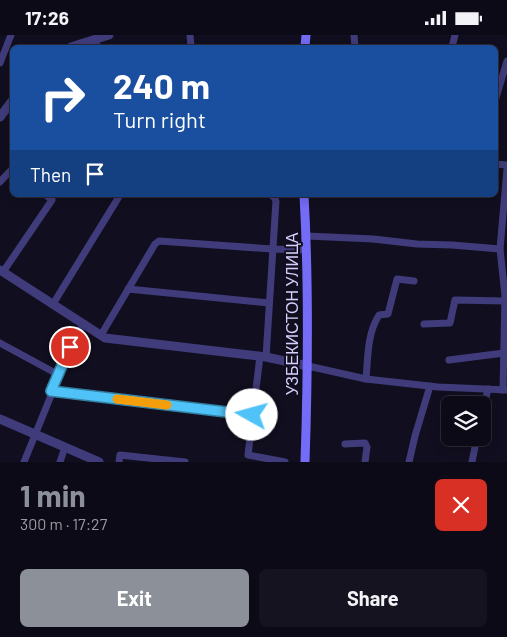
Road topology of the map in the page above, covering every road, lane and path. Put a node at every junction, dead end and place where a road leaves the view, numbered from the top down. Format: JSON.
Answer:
{"nodes":[{"id":1,"x":11,"y":35,"type":"edge"},
{"id":2,"x":108,"y":35,"type":"edge"},
{"id":3,"x":96,"y":44,"type":"edge"},
{"id":4,"x":507,"y":61,"type":"edge"},
{"id":5,"x":0,"y":63,"type":"edge"},
{"id":6,"x":498,"y":91,"type":"edge"},
{"id":7,"x":10,"y":104,"type":"edge"},
{"id":8,"x":0,"y":117,"type":"edge"},
{"id":9,"x":507,"y":169,"type":"edge"},
{"id":10,"x":10,"y":171,"type":"edge"},
{"id":11,"x":0,"y":182,"type":"edge"},
{"id":12,"x":48,"y":197,"type":"edge"},
{"id":13,"x":119,"y":197,"type":"edge"},
{"id":14,"x":274,"y":197,"type":"edge"},
{"id":15,"x":304,"y":197,"type":"edge"},
{"id":16,"x":307,"y":236,"type":"junction"},
{"id":17,"x":272,"y":249,"type":"junction"},
{"id":18,"x":500,"y":249,"type":"junction"},
{"id":19,"x":306,"y":250,"type":"junction"},
{"id":20,"x":2,"y":271,"type":"edge"},
{"id":21,"x":414,"y":281,"type":"dead end"},
{"id":22,"x":128,"y":289,"type":"junction"},
{"id":23,"x":505,"y":297,"type":"edge"},
{"id":24,"x":269,"y":303,"type":"junction"},
{"id":25,"x":53,"y":304,"type":"junction"},
{"id":26,"x":424,"y":323,"type":"dead end"},
{"id":27,"x":84,"y":324,"type":"junction"},
{"id":28,"x":100,"y":335,"type":"junction"},
{"id":29,"x":0,"y":343,"type":"edge"},
{"id":30,"x":504,"y":353,"type":"junction"},
{"id":31,"x":263,"y":356,"type":"junction"},
{"id":32,"x":449,"y":360,"type":"dead end"},
{"id":33,"x":308,"y":366,"type":"junction"},
{"id":34,"x":59,"y":375,"type":"junction"},
{"id":35,"x":366,"y":379,"type":"junction"},
{"id":36,"x":430,"y":386,"type":"junction"},
{"id":37,"x":488,"y":389,"type":"junction"},
{"id":38,"x":505,"y":390,"type":"edge"},
{"id":39,"x":51,"y":391,"type":"junction"},
{"id":40,"x":486,"y":396,"type":"edge"},
{"id":41,"x":252,"y":415,"type":"junction"},
{"id":42,"x":0,"y":419,"type":"edge"},
{"id":43,"x":35,"y":435,"type":"junction"},
{"id":44,"x":345,"y":443,"type":"dead end"},
{"id":45,"x":475,"y":446,"type":"edge"},
{"id":46,"x":65,"y":447,"type":"junction"},
{"id":47,"x":24,"y":462,"type":"edge"},
{"id":48,"x":60,"y":462,"type":"edge"},
{"id":49,"x":99,"y":462,"type":"edge"},
{"id":50,"x":119,"y":462,"type":"edge"},
{"id":51,"x":185,"y":462,"type":"edge"},
{"id":52,"x":285,"y":462,"type":"edge"},
{"id":53,"x":305,"y":462,"type":"edge"},
{"id":54,"x":366,"y":462,"type":"edge"},
{"id":55,"x":409,"y":462,"type":"edge"},
{"id":56,"x":472,"y":462,"type":"edge"}],
"edges":[{"from":1,"to":5,"type":"street"},
{"from":2,"to":3,"type":"street"},
{"from":4,"to":6,"type":"street"},
{"from":7,"to":8,"type":"street"},
{"from":9,"to":18,"type":"street"},
{"from":10,"to":11,"type":"street"},
{"from":12,"to":20,"type":"street"},
{"from":13,"to":25,"type":"street"},
{"from":14,"to":17,"type":"street"},
{"from":15,"to":16,"type":"main road","name":"УЗБЕКИСТОН УЛИЦА"},
{"from":16,"to":18,"type":"street"},
{"from":16,"to":19,"type":"main road","name":"УЗБЕКИСТОН УЛИЦА"},
{"from":17,"to":19,"type":"street"},
{"from":17,"to":22,"type":"street"},
{"from":17,"to":24,"type":"street"},
{"from":18,"to":23,"type":"street"},
{"from":19,"to":33,"type":"main road","name":"УЗБЕКИСТОН УЛИЦА"},
{"from":20,"to":25,"type":"street"},
{"from":21,"to":35,"type":"street"},
{"from":22,"to":24,"type":"street"},
{"from":22,"to":28,"type":"street"},
{"from":23,"to":26,"type":"street"},
{"from":23,"to":30,"type":"street"},
{"from":24,"to":31,"type":"street"},
{"from":25,"to":27,"type":"street"},
{"from":27,"to":28,"type":"street"},
{"from":27,"to":34,"type":"street"},
{"from":28,"to":31,"type":"street"},
{"from":29,"to":34,"type":"street"},
{"from":30,"to":32,"type":"street"},
{"from":30,"to":38,"type":"street"},
{"from":31,"to":33,"type":"street"},
{"from":31,"to":41,"type":"street"},
{"from":33,"to":35,"type":"street"},
{"from":33,"to":53,"type":"main road","name":"УЗБЕКИСТОН УЛИЦА"},
{"from":34,"to":39,"type":"street"},
{"from":35,"to":36,"type":"street"},
{"from":36,"to":37,"type":"street"},
{"from":36,"to":55,"type":"street"},
{"from":37,"to":38,"type":"street"},
{"from":37,"to":40,"type":"street"},
{"from":39,"to":41,"type":"street"},
{"from":39,"to":43,"type":"street"},
{"from":41,"to":52,"type":"street"},
{"from":42,"to":43,"type":"street"},
{"from":43,"to":46,"type":"street"},
{"from":43,"to":47,"type":"street"},
{"from":44,"to":54,"type":"street"},
{"from":45,"to":56,"type":"street"},
{"from":46,"to":48,"type":"street"},
{"from":46,"to":49,"type":"street"},
{"from":50,"to":51,"type":"street"}]}
